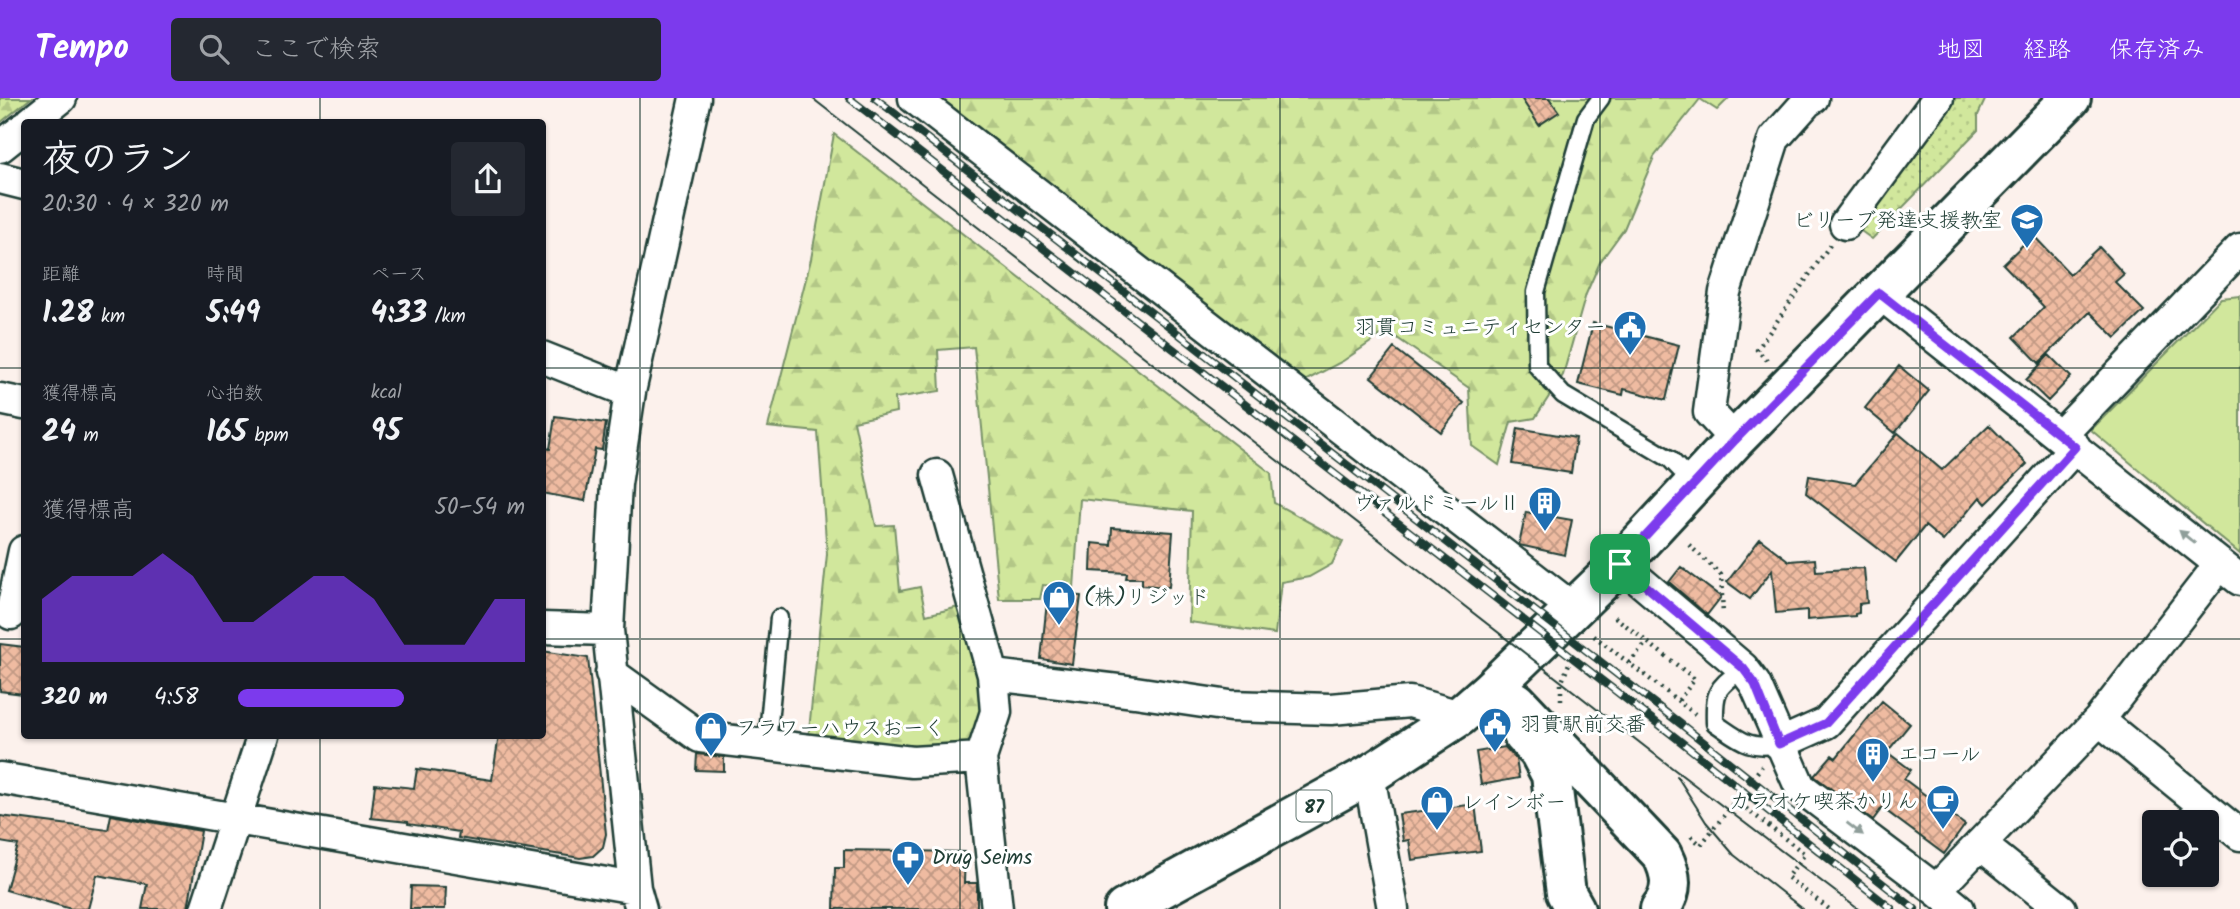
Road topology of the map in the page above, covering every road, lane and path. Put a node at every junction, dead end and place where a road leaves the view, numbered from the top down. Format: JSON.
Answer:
{"nodes":[{"id":1,"x":61,"y":98,"type":"edge"},
{"id":2,"x":695,"y":98,"type":"edge"},
{"id":3,"x":914,"y":98,"type":"edge"},
{"id":4,"x":1601,"y":98,"type":"edge"},
{"id":5,"x":1813,"y":98,"type":"edge"},
{"id":6,"x":1938,"y":98,"type":"edge"},
{"id":7,"x":2071,"y":98,"type":"edge"},
{"id":8,"x":35,"y":119,"type":"edge"},
{"id":9,"x":21,"y":130,"type":"edge"},
{"id":10,"x":0,"y":148,"type":"edge"},
{"id":11,"x":0,"y":178,"type":"edge"},
{"id":12,"x":21,"y":183,"type":"edge"},
{"id":13,"x":1845,"y":224,"type":"joint"},
{"id":14,"x":2236,"y":261,"type":"edge"},
{"id":15,"x":1879,"y":293,"type":"junction"},
{"id":16,"x":546,"y":359,"type":"edge"},
{"id":17,"x":1767,"y":360,"type":"dead end"},
{"id":18,"x":630,"y":392,"type":"junction"},
{"id":19,"x":0,"y":399,"type":"edge"},
{"id":20,"x":21,"y":403,"type":"edge"},
{"id":21,"x":1735,"y":440,"type":"junction"},
{"id":22,"x":2068,"y":441,"type":"junction"},
{"id":23,"x":937,"y":475,"type":"dead end"},
{"id":24,"x":1694,"y":484,"type":"junction"},
{"id":25,"x":1689,"y":545,"type":"dead end"},
{"id":26,"x":1620,"y":564,"type":"junction"},
{"id":27,"x":21,"y":567,"type":"edge"},
{"id":28,"x":2230,"y":572,"type":"edge"},
{"id":29,"x":1622,"y":611,"type":"dead end"},
{"id":30,"x":12,"y":614,"type":"edge"},
{"id":31,"x":779,"y":618,"type":"dead end"},
{"id":32,"x":1580,"y":626,"type":"junction"},
{"id":33,"x":546,"y":628,"type":"edge"},
{"id":34,"x":1724,"y":628,"type":"dead end"},
{"id":35,"x":608,"y":631,"type":"junction"},
{"id":36,"x":1647,"y":642,"type":"junction"},
{"id":37,"x":1576,"y":652,"type":"dead end"},
{"id":38,"x":1629,"y":663,"type":"junction"},
{"id":39,"x":1743,"y":668,"type":"junction"},
{"id":40,"x":611,"y":673,"type":"junction"},
{"id":41,"x":993,"y":675,"type":"junction"},
{"id":42,"x":1493,"y":687,"type":"junction"},
{"id":43,"x":1678,"y":701,"type":"junction"},
{"id":44,"x":1561,"y":705,"type":"dead end"},
{"id":45,"x":1460,"y":716,"type":"junction"},
{"id":46,"x":1699,"y":717,"type":"dead end"},
{"id":47,"x":2099,"y":720,"type":"junction"},
{"id":48,"x":262,"y":739,"type":"edge"},
{"id":49,"x":767,"y":744,"type":"junction"},
{"id":50,"x":1779,"y":744,"type":"junction"},
{"id":51,"x":981,"y":758,"type":"junction"},
{"id":52,"x":1752,"y":758,"type":"dead end"},
{"id":53,"x":1369,"y":775,"type":"junction"},
{"id":54,"x":0,"y":778,"type":"edge"},
{"id":55,"x":1735,"y":800,"type":"junction"},
{"id":56,"x":235,"y":818,"type":"junction"},
{"id":57,"x":1625,"y":818,"type":"junction"},
{"id":58,"x":1681,"y":827,"type":"dead end"},
{"id":59,"x":1558,"y":828,"type":"junction"},
{"id":60,"x":2240,"y":835,"type":"edge"},
{"id":61,"x":1980,"y":844,"type":"junction"},
{"id":62,"x":1936,"y":890,"type":"junction"},
{"id":63,"x":638,"y":899,"type":"edge"},
{"id":64,"x":206,"y":909,"type":"edge"},
{"id":65,"x":997,"y":909,"type":"edge"},
{"id":66,"x":1124,"y":909,"type":"edge"},
{"id":67,"x":1393,"y":909,"type":"edge"},
{"id":68,"x":1574,"y":909,"type":"edge"},
{"id":69,"x":1660,"y":909,"type":"edge"},
{"id":70,"x":1829,"y":909,"type":"edge"},
{"id":71,"x":1959,"y":909,"type":"edge"},
{"id":72,"x":2061,"y":909,"type":"edge"}],
"edges":[{"from":1,"to":8,"type":"street"},
{"from":2,"to":18,"type":"street"},
{"from":3,"to":32,"type":"street"},
{"from":4,"to":24,"type":"lane"},
{"from":5,"to":21,"type":"street"},
{"from":6,"to":13,"type":"street"},
{"from":7,"to":15,"type":"main road","number":"87"},
{"from":9,"to":10,"type":"street"},
{"from":11,"to":12,"type":"street"},
{"from":13,"to":17,"type":"path"},
{"from":14,"to":22,"type":"street"},
{"from":15,"to":21,"type":"main road","number":"87"},
{"from":15,"to":22,"type":"street"},
{"from":16,"to":18,"type":"street"},
{"from":18,"to":35,"type":"street"},
{"from":19,"to":20,"type":"street"},
{"from":21,"to":24,"type":"main road","number":"87"},
{"from":28,"to":22,"type":"street","one_way":true},
{"from":22,"to":50,"type":"street"},
{"from":23,"to":41,"type":"street"},
{"from":24,"to":26,"type":"main road","number":"87"},
{"from":25,"to":34,"type":"path"},
{"from":26,"to":32,"type":"main road","number":"87"},
{"from":26,"to":39,"type":"street"},
{"from":27,"to":30,"type":"street"},
{"from":28,"to":47,"type":"street"},
{"from":29,"to":36,"type":"path"},
{"from":31,"to":49,"type":"lane"},
{"from":32,"to":38,"type":"path"},
{"from":32,"to":42,"type":"main road","number":"87"},
{"from":33,"to":35,"type":"street"},
{"from":35,"to":40,"type":"street"},
{"from":36,"to":38,"type":"path"},
{"from":36,"to":43,"type":"path"},
{"from":37,"to":44,"type":"path"},
{"from":38,"to":43,"type":"path"},
{"from":39,"to":50,"type":"street"},
{"from":39,"to":50,"type":"lane"},
{"from":40,"to":49,"type":"street"},
{"from":40,"to":63,"type":"street"},
{"from":41,"to":45,"type":"street"},
{"from":41,"to":51,"type":"street"},
{"from":42,"to":45,"type":"main road","number":"87"},
{"from":42,"to":57,"type":"main road"},
{"from":42,"to":59,"type":"main road"},
{"from":43,"to":46,"type":"path"},
{"from":45,"to":53,"type":"main road","number":"87"},
{"from":47,"to":60,"type":"street"},
{"from":47,"to":61,"type":"street"},
{"from":48,"to":56,"type":"street"},
{"from":49,"to":51,"type":"street"},
{"from":50,"to":62,"type":"street","one_way":true},
{"from":51,"to":65,"type":"street"},
{"from":52,"to":55,"type":"path"},
{"from":53,"to":66,"type":"main road","number":"87"},
{"from":53,"to":67,"type":"street"},
{"from":54,"to":56,"type":"street"},
{"from":55,"to":58,"type":"path"},
{"from":55,"to":70,"type":"path"},
{"from":56,"to":63,"type":"street"},
{"from":56,"to":64,"type":"street"},
{"from":57,"to":59,"type":"main road"},
{"from":57,"to":69,"type":"main road"},
{"from":59,"to":68,"type":"main road"},
{"from":61,"to":62,"type":"street"},
{"from":61,"to":72,"type":"street"},
{"from":62,"to":71,"type":"street"}]}
